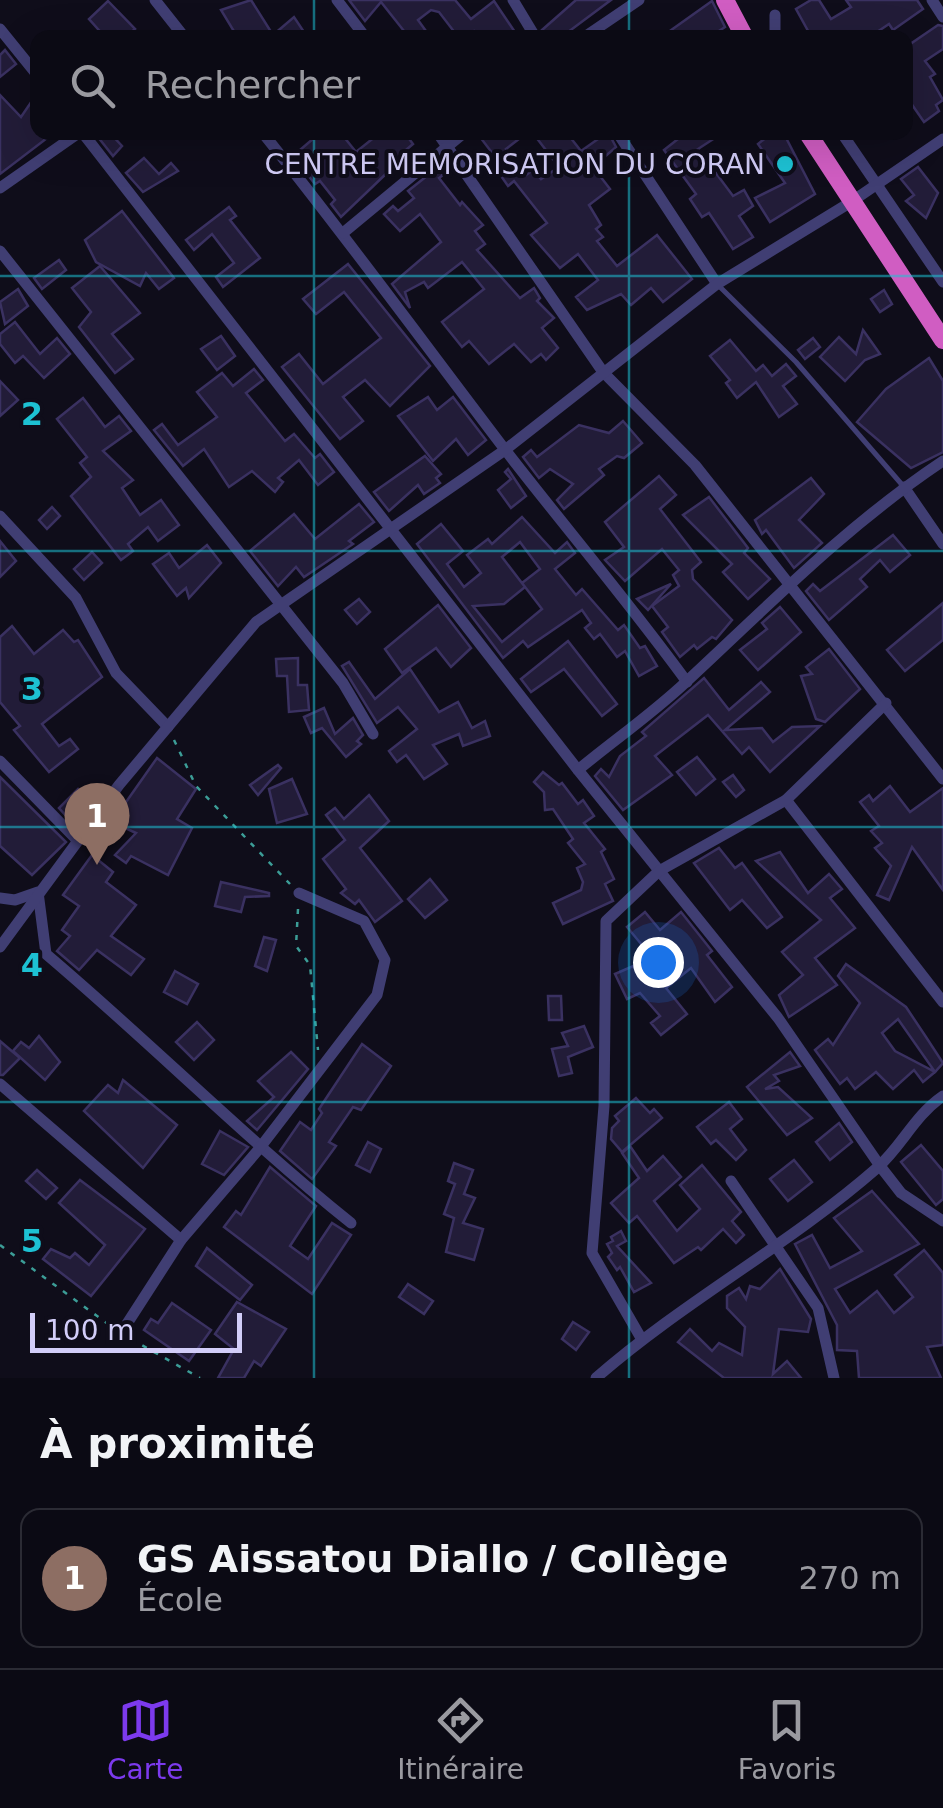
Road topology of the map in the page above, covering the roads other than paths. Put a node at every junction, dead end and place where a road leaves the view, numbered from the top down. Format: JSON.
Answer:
{"nodes":[{"id":1,"x":155,"y":0,"type":"edge"},
{"id":2,"x":337,"y":0,"type":"edge"},
{"id":3,"x":513,"y":0,"type":"edge"},
{"id":4,"x":639,"y":0,"type":"edge"},
{"id":5,"x":725,"y":0,"type":"edge"},
{"id":6,"x":932,"y":0,"type":"edge"},
{"id":7,"x":775,"y":15,"type":"dead end"},
{"id":8,"x":943,"y":18,"type":"edge"},
{"id":9,"x":0,"y":29,"type":"edge"},
{"id":10,"x":179,"y":30,"type":"edge"},
{"id":11,"x":360,"y":30,"type":"edge"},
{"id":12,"x":531,"y":30,"type":"edge"},
{"id":13,"x":594,"y":30,"type":"edge"},
{"id":14,"x":741,"y":30,"type":"edge"},
{"id":15,"x":775,"y":30,"type":"edge"},
{"id":16,"x":30,"y":66,"type":"edge"},
{"id":17,"x":943,"y":139,"type":"edge"},
{"id":18,"x":69,"y":140,"type":"edge"},
{"id":19,"x":87,"y":140,"type":"edge"},
{"id":20,"x":268,"y":140,"type":"edge"},
{"id":21,"x":443,"y":140,"type":"edge"},
{"id":22,"x":456,"y":140,"type":"edge"},
{"id":23,"x":622,"y":140,"type":"edge"},
{"id":24,"x":812,"y":140,"type":"edge"},
{"id":25,"x":847,"y":140,"type":"edge"},
{"id":26,"x":448,"y":147,"type":"junction"},
{"id":27,"x":878,"y":183,"type":"junction"},
{"id":28,"x":0,"y":188,"type":"edge"},
{"id":29,"x":852,"y":202,"type":"junction"},
{"id":30,"x":343,"y":232,"type":"junction"},
{"id":31,"x":0,"y":251,"type":"edge"},
{"id":32,"x":943,"y":282,"type":"edge"},
{"id":33,"x":717,"y":284,"type":"junction"},
{"id":34,"x":943,"y":340,"type":"edge"},
{"id":35,"x":603,"y":372,"type":"junction"},
{"id":36,"x":505,"y":450,"type":"junction"},
{"id":37,"x":943,"y":461,"type":"edge"},
{"id":38,"x":904,"y":487,"type":"junction"},
{"id":39,"x":0,"y":516,"type":"edge"},
{"id":40,"x":392,"y":532,"type":"junction"},
{"id":41,"x":943,"y":544,"type":"edge"},
{"id":42,"x":788,"y":582,"type":"junction"},
{"id":43,"x":278,"y":606,"type":"junction"},
{"id":44,"x":686,"y":682,"type":"junction"},
{"id":45,"x":886,"y":703,"type":"junction"},
{"id":46,"x":168,"y":727,"type":"junction"},
{"id":47,"x":373,"y":734,"type":"dead end"},
{"id":48,"x":0,"y":761,"type":"edge"},
{"id":49,"x":578,"y":770,"type":"junction"},
{"id":50,"x":943,"y":779,"type":"edge"},
{"id":51,"x":786,"y":800,"type":"junction"},
{"id":52,"x":77,"y":840,"type":"junction"},
{"id":53,"x":659,"y":871,"type":"junction"},
{"id":54,"x":38,"y":892,"type":"junction"},
{"id":55,"x":299,"y":893,"type":"road end"},
{"id":56,"x":0,"y":898,"type":"edge"},
{"id":57,"x":0,"y":948,"type":"edge"},
{"id":58,"x":943,"y":1002,"type":"edge"},
{"id":59,"x":0,"y":1084,"type":"edge"},
{"id":60,"x":943,"y":1096,"type":"edge"},
{"id":61,"x":259,"y":1150,"type":"junction"},
{"id":62,"x":880,"y":1166,"type":"junction"},
{"id":63,"x":731,"y":1181,"type":"dead end"},
{"id":64,"x":943,"y":1221,"type":"edge"},
{"id":65,"x":351,"y":1223,"type":"dead end"},
{"id":66,"x":181,"y":1240,"type":"junction"},
{"id":67,"x":778,"y":1244,"type":"junction"},
{"id":68,"x":121,"y":1333,"type":"road end"},
{"id":69,"x":641,"y":1338,"type":"junction"},
{"id":70,"x":596,"y":1378,"type":"edge"},
{"id":71,"x":834,"y":1378,"type":"edge"}],
"edges":[{"from":1,"to":10,"type":"street"},
{"from":2,"to":11,"type":"street"},
{"from":3,"to":12,"type":"street"},
{"from":4,"to":13,"type":"street"},
{"from":5,"to":14,"type":"highway"},
{"from":6,"to":8,"type":"street"},
{"from":7,"to":15,"type":"street"},
{"from":9,"to":16,"type":"street"},
{"from":17,"to":27,"type":"street"},
{"from":18,"to":28,"type":"street"},
{"from":19,"to":40,"type":"street"},
{"from":20,"to":30,"type":"street"},
{"from":21,"to":26,"type":"street"},
{"from":22,"to":26,"type":"street"},
{"from":23,"to":33,"type":"street"},
{"from":24,"to":29,"type":"highway"},
{"from":25,"to":27,"type":"street"},
{"from":26,"to":30,"type":"street"},
{"from":26,"to":35,"type":"street"},
{"from":27,"to":29,"type":"street"},
{"from":27,"to":32,"type":"street"},
{"from":29,"to":33,"type":"street"},
{"from":29,"to":34,"type":"highway"},
{"from":30,"to":36,"type":"street"},
{"from":31,"to":43,"type":"street"},
{"from":33,"to":35,"type":"street"},
{"from":33,"to":38,"type":"lane"},
{"from":35,"to":36,"type":"street"},
{"from":35,"to":42,"type":"street"},
{"from":36,"to":40,"type":"street"},
{"from":36,"to":44,"type":"street"},
{"from":37,"to":38,"type":"street"},
{"from":38,"to":41,"type":"street"},
{"from":38,"to":42,"type":"street"},
{"from":39,"to":46,"type":"street"},
{"from":40,"to":43,"type":"street"},
{"from":40,"to":49,"type":"street"},
{"from":42,"to":44,"type":"street"},
{"from":42,"to":45,"type":"street"},
{"from":43,"to":46,"type":"street"},
{"from":43,"to":47,"type":"street"},
{"from":44,"to":49,"type":"street"},
{"from":45,"to":50,"type":"street"},
{"from":45,"to":51,"type":"street"},
{"from":46,"to":52,"type":"street"},
{"from":48,"to":52,"type":"street"},
{"from":49,"to":53,"type":"street"},
{"from":51,"to":53,"type":"street"},
{"from":51,"to":58,"type":"street"},
{"from":52,"to":54,"type":"street"},
{"from":53,"to":62,"type":"street"},
{"from":53,"to":69,"type":"street"},
{"from":54,"to":56,"type":"street"},
{"from":54,"to":57,"type":"street"},
{"from":54,"to":61,"type":"street"},
{"from":55,"to":61,"type":"street"},
{"from":59,"to":66,"type":"street"},
{"from":60,"to":62,"type":"street"},
{"from":61,"to":65,"type":"street"},
{"from":61,"to":66,"type":"street"},
{"from":62,"to":64,"type":"street"},
{"from":62,"to":67,"type":"street"},
{"from":63,"to":67,"type":"street"},
{"from":66,"to":68,"type":"street"},
{"from":67,"to":69,"type":"street"},
{"from":67,"to":71,"type":"street"},
{"from":69,"to":70,"type":"street"}]}
